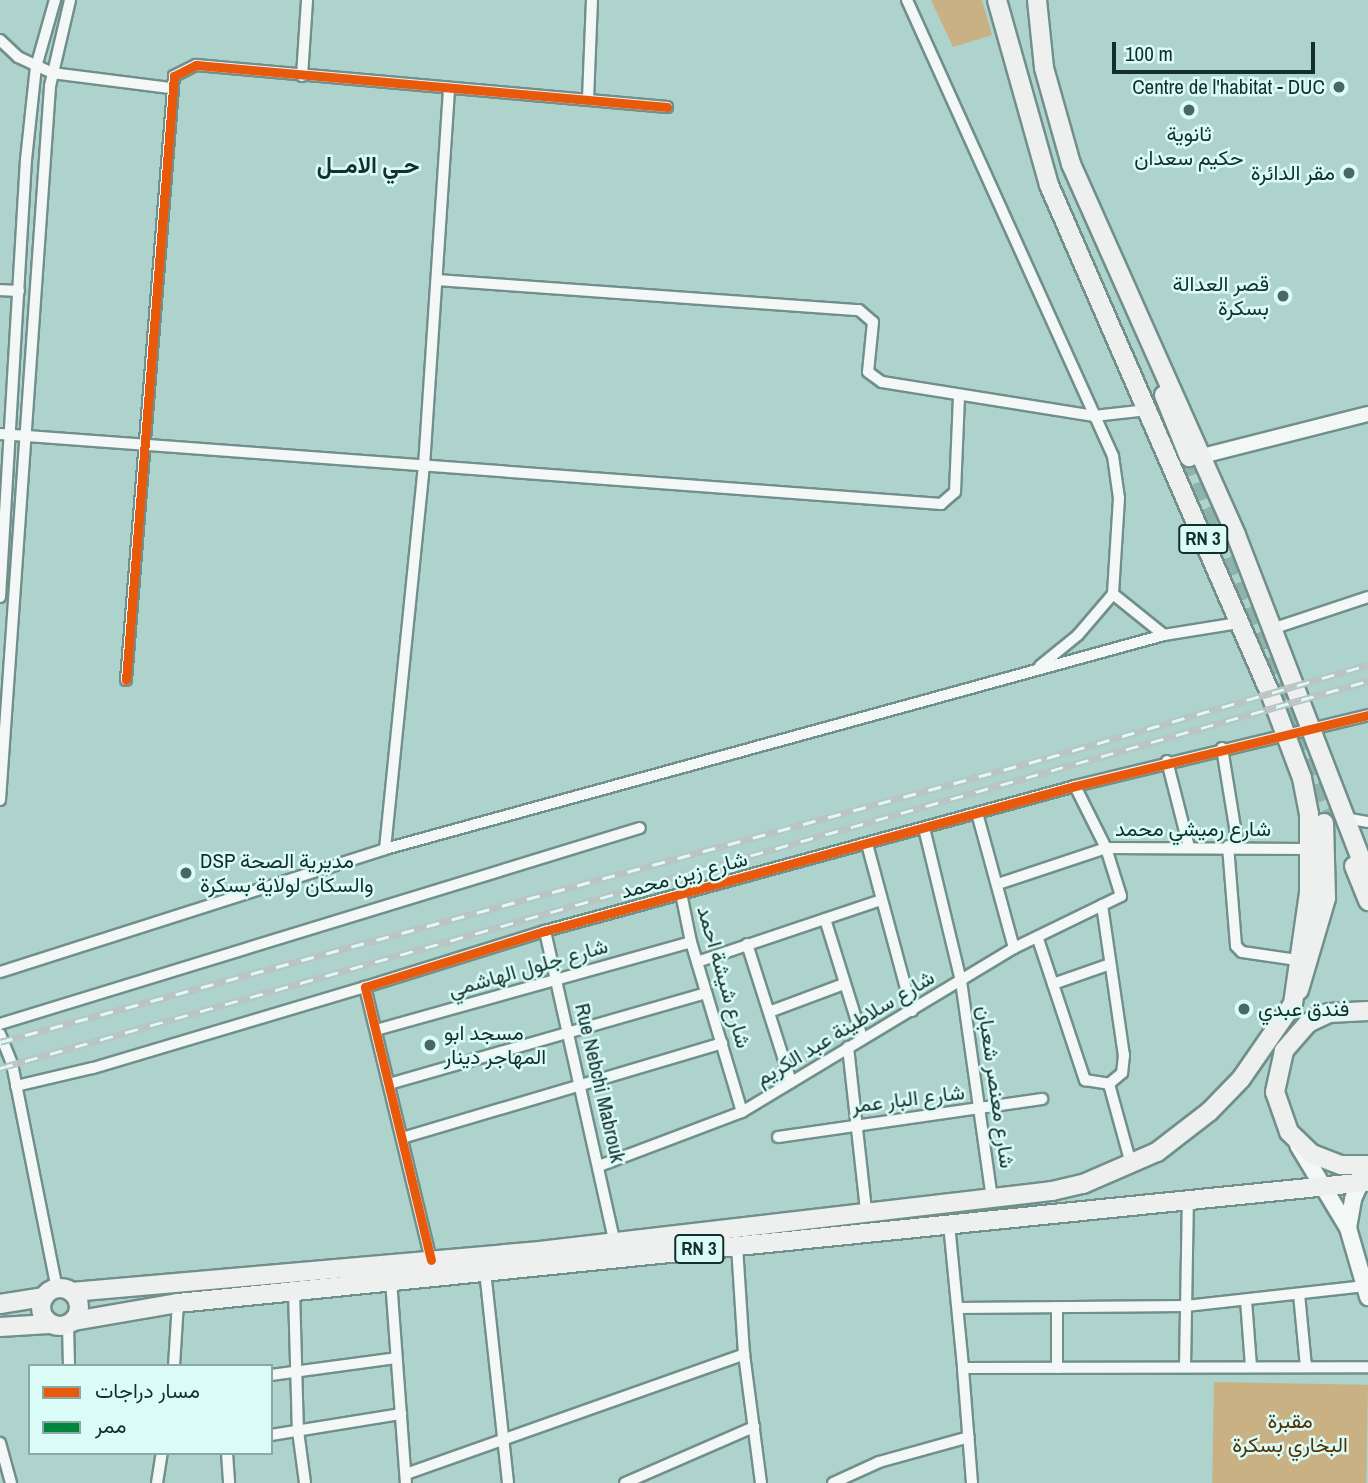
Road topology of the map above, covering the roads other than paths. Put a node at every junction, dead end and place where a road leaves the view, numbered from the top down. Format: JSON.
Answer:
{"nodes":[{"id":1,"x":55,"y":0,"type":"edge"},
{"id":2,"x":70,"y":0,"type":"edge"},
{"id":3,"x":307,"y":0,"type":"edge"},
{"id":4,"x":592,"y":0,"type":"edge"},
{"id":5,"x":907,"y":0,"type":"edge"},
{"id":6,"x":997,"y":0,"type":"edge"},
{"id":7,"x":1037,"y":0,"type":"edge"},
{"id":8,"x":0,"y":40,"type":"edge"},
{"id":9,"x":36,"y":67,"type":"junction"},
{"id":10,"x":52,"y":73,"type":"junction"},
{"id":11,"x":302,"y":76,"type":"junction"},
{"id":12,"x":170,"y":88,"type":"junction"},
{"id":13,"x":449,"y":90,"type":"junction"},
{"id":14,"x":588,"y":99,"type":"junction"},
{"id":15,"x":667,"y":107,"type":"dead end"},
{"id":16,"x":1038,"y":142,"type":"junction"},
{"id":17,"x":437,"y":280,"type":"junction"},
{"id":18,"x":0,"y":290,"type":"edge"},
{"id":19,"x":19,"y":290,"type":"junction"},
{"id":20,"x":959,"y":395,"type":"junction"},
{"id":21,"x":1148,"y":410,"type":"junction"},
{"id":22,"x":1368,"y":414,"type":"edge"},
{"id":23,"x":1094,"y":416,"type":"junction"},
{"id":24,"x":4,"y":417,"type":"edge"},
{"id":25,"x":24,"y":422,"type":"junction"},
{"id":26,"x":4,"y":435,"type":"edge"},
{"id":27,"x":36,"y":435,"type":"junction"},
{"id":28,"x":23,"y":438,"type":"junction"},
{"id":29,"x":142,"y":442,"type":"junction"},
{"id":30,"x":1191,"y":458,"type":"junction"},
{"id":31,"x":424,"y":466,"type":"junction"},
{"id":32,"x":1113,"y":594,"type":"junction"},
{"id":33,"x":0,"y":597,"type":"edge"},
{"id":34,"x":1368,"y":597,"type":"edge"},
{"id":35,"x":1238,"y":622,"type":"junction"},
{"id":36,"x":5,"y":626,"type":"edge"},
{"id":37,"x":1272,"y":629,"type":"junction"},
{"id":38,"x":1164,"y":635,"type":"junction"},
{"id":39,"x":1036,"y":670,"type":"junction"},
{"id":40,"x":126,"y":680,"type":"dead end"},
{"id":41,"x":1368,"y":715,"type":"edge"},
{"id":42,"x":1313,"y":730,"type":"junction"},
{"id":43,"x":1287,"y":735,"type":"junction"},
{"id":44,"x":1222,"y":748,"type":"junction"},
{"id":45,"x":1167,"y":761,"type":"junction"},
{"id":46,"x":1075,"y":786,"type":"junction"},
{"id":47,"x":0,"y":800,"type":"edge"},
{"id":48,"x":977,"y":813,"type":"junction"},
{"id":49,"x":1335,"y":821,"type":"junction"},
{"id":50,"x":1368,"y":822,"type":"edge"},
{"id":51,"x":640,"y":828,"type":"dead end"},
{"id":52,"x":924,"y":828,"type":"junction"},
{"id":53,"x":867,"y":844,"type":"junction"},
{"id":54,"x":1233,"y":846,"type":"junction"},
{"id":55,"x":1189,"y":847,"type":"junction"},
{"id":56,"x":1106,"y":848,"type":"junction"},
{"id":57,"x":385,"y":849,"type":"junction"},
{"id":58,"x":1310,"y":849,"type":"junction"},
{"id":59,"x":1368,"y":877,"type":"edge"},
{"id":60,"x":998,"y":884,"type":"junction"},
{"id":61,"x":681,"y":893,"type":"junction"},
{"id":62,"x":881,"y":900,"type":"junction"},
{"id":63,"x":1368,"y":901,"type":"edge"},
{"id":64,"x":1102,"y":905,"type":"junction"},
{"id":65,"x":825,"y":919,"type":"junction"},
{"id":66,"x":545,"y":931,"type":"junction"},
{"id":67,"x":1038,"y":939,"type":"junction"},
{"id":68,"x":691,"y":942,"type":"junction"},
{"id":69,"x":747,"y":944,"type":"junction"},
{"id":70,"x":1014,"y":948,"type":"junction"},
{"id":71,"x":1297,"y":960,"type":"junction"},
{"id":72,"x":697,"y":962,"type":"junction"},
{"id":73,"x":1110,"y":964,"type":"junction"},
{"id":74,"x":0,"y":972,"type":"edge"},
{"id":75,"x":557,"y":980,"type":"junction"},
{"id":76,"x":961,"y":981,"type":"junction"},
{"id":77,"x":844,"y":984,"type":"junction"},
{"id":78,"x":1054,"y":984,"type":"junction"},
{"id":79,"x":365,"y":987,"type":"junction"},
{"id":80,"x":706,"y":993,"type":"junction"},
{"id":81,"x":1293,"y":1004,"type":"junction"},
{"id":82,"x":912,"y":1011,"type":"junction"},
{"id":83,"x":1368,"y":1011,"type":"edge"},
{"id":84,"x":769,"y":1012,"type":"junction"},
{"id":85,"x":0,"y":1024,"type":"edge"},
{"id":86,"x":376,"y":1030,"type":"junction"},
{"id":87,"x":0,"y":1034,"type":"edge"},
{"id":88,"x":566,"y":1034,"type":"junction"},
{"id":89,"x":862,"y":1038,"type":"junction"},
{"id":90,"x":722,"y":1043,"type":"junction"},
{"id":91,"x":1288,"y":1045,"type":"junction"},
{"id":92,"x":848,"y":1047,"type":"junction"},
{"id":93,"x":1241,"y":1079,"type":"junction"},
{"id":94,"x":791,"y":1082,"type":"junction"},
{"id":95,"x":389,"y":1084,"type":"junction"},
{"id":96,"x":1109,"y":1084,"type":"junction"},
{"id":97,"x":16,"y":1086,"type":"junction"},
{"id":98,"x":578,"y":1088,"type":"junction"},
{"id":99,"x":1042,"y":1100,"type":"dead end"},
{"id":100,"x":983,"y":1110,"type":"junction"},
{"id":101,"x":742,"y":1112,"type":"junction"},
{"id":102,"x":859,"y":1124,"type":"junction"},
{"id":103,"x":1289,"y":1132,"type":"junction"},
{"id":104,"x":778,"y":1137,"type":"dead end"},
{"id":105,"x":402,"y":1138,"type":"junction"},
{"id":106,"x":1131,"y":1164,"type":"junction"},
{"id":107,"x":599,"y":1166,"type":"junction"},
{"id":108,"x":1364,"y":1172,"type":"edge"},
{"id":109,"x":1326,"y":1188,"type":"junction"},
{"id":110,"x":992,"y":1198,"type":"junction"},
{"id":111,"x":1188,"y":1203,"type":"junction"},
{"id":112,"x":866,"y":1210,"type":"junction"},
{"id":113,"x":949,"y":1224,"type":"junction"},
{"id":114,"x":1348,"y":1228,"type":"junction"},
{"id":115,"x":615,"y":1243,"type":"junction"},
{"id":116,"x":737,"y":1246,"type":"junction"},
{"id":117,"x":431,"y":1260,"type":"junction"},
{"id":118,"x":485,"y":1271,"type":"junction"},
{"id":119,"x":391,"y":1280,"type":"junction"},
{"id":120,"x":294,"y":1291,"type":"junction"},
{"id":121,"x":58,"y":1292,"type":"junction"},
{"id":122,"x":1365,"y":1292,"type":"edge"},
{"id":123,"x":1299,"y":1294,"type":"junction"},
{"id":124,"x":1246,"y":1300,"type":"junction"},
{"id":125,"x":178,"y":1303,"type":"junction"},
{"id":126,"x":0,"y":1304,"type":"edge"},
{"id":127,"x":1186,"y":1306,"type":"junction"},
{"id":128,"x":1057,"y":1307,"type":"junction"},
{"id":129,"x":958,"y":1308,"type":"junction"},
{"id":130,"x":71,"y":1323,"type":"junction"},
{"id":131,"x":49,"y":1324,"type":"junction"},
{"id":132,"x":0,"y":1327,"type":"edge"},
{"id":133,"x":744,"y":1354,"type":"junction"},
{"id":134,"x":397,"y":1358,"type":"junction"},
{"id":135,"x":69,"y":1364,"type":"edge"},
{"id":136,"x":174,"y":1364,"type":"edge"},
{"id":137,"x":1185,"y":1367,"type":"junction"},
{"id":138,"x":1251,"y":1367,"type":"junction"},
{"id":139,"x":1306,"y":1367,"type":"junction"},
{"id":140,"x":1368,"y":1367,"type":"edge"},
{"id":141,"x":963,"y":1368,"type":"junction"},
{"id":142,"x":1058,"y":1368,"type":"junction"},
{"id":143,"x":296,"y":1373,"type":"junction"},
{"id":144,"x":273,"y":1375,"type":"edge"},
{"id":145,"x":401,"y":1414,"type":"junction"},
{"id":146,"x":754,"y":1427,"type":"junction"},
{"id":147,"x":298,"y":1431,"type":"junction"},
{"id":148,"x":273,"y":1435,"type":"edge"},
{"id":149,"x":969,"y":1437,"type":"junction"},
{"id":150,"x":503,"y":1438,"type":"junction"},
{"id":151,"x":0,"y":1443,"type":"edge"},
{"id":152,"x":162,"y":1455,"type":"edge"},
{"id":153,"x":227,"y":1455,"type":"edge"},
{"id":154,"x":406,"y":1479,"type":"edge"},
{"id":155,"x":11,"y":1483,"type":"edge"},
{"id":156,"x":157,"y":1483,"type":"edge"},
{"id":157,"x":229,"y":1483,"type":"edge"},
{"id":158,"x":305,"y":1483,"type":"edge"},
{"id":159,"x":508,"y":1483,"type":"edge"},
{"id":160,"x":625,"y":1483,"type":"edge"},
{"id":161,"x":761,"y":1483,"type":"edge"},
{"id":162,"x":833,"y":1483,"type":"edge"},
{"id":163,"x":972,"y":1483,"type":"edge"}],
"edges":[{"from":1,"to":9,"type":"street"},
{"from":2,"to":10,"type":"street"},
{"from":3,"to":11,"type":"street"},
{"from":4,"to":14,"type":"street"},
{"from":5,"to":23,"type":"street"},
{"from":6,"to":16,"type":"main road","number":"RN 3"},
{"from":7,"to":30,"type":"main road","number":"RN 3"},
{"from":8,"to":9,"type":"street"},
{"from":9,"to":10,"type":"street"},
{"from":9,"to":19,"type":"street"},
{"from":10,"to":12,"type":"street"},
{"from":10,"to":25,"type":"street"},
{"from":11,"to":12,"type":"street"},
{"from":11,"to":13,"type":"street"},
{"from":12,"to":29,"type":"street"},
{"from":13,"to":14,"type":"street"},
{"from":13,"to":17,"type":"street"},
{"from":14,"to":15,"type":"street"},
{"from":16,"to":21,"type":"main road","number":"RN 3"},
{"from":16,"to":30,"type":"main road","number":"RN 3"},
{"from":17,"to":20,"type":"street"},
{"from":17,"to":31,"type":"street"},
{"from":18,"to":19,"type":"street"},
{"from":19,"to":24,"type":"street"},
{"from":20,"to":23,"type":"street"},
{"from":20,"to":31,"type":"street"},
{"from":21,"to":23,"type":"street"},
{"from":21,"to":35,"type":"main road","number":"RN 3"},
{"from":22,"to":30,"type":"street"},
{"from":23,"to":32,"type":"street"},
{"from":24,"to":25,"type":"street"},
{"from":24,"to":26,"type":"street"},
{"from":25,"to":27,"type":"street"},
{"from":25,"to":28,"type":"street"},
{"from":26,"to":28,"type":"street"},
{"from":26,"to":33,"type":"street"},
{"from":27,"to":28,"type":"street"},
{"from":27,"to":29,"type":"street"},
{"from":28,"to":36,"type":"street"},
{"from":29,"to":31,"type":"street"},
{"from":29,"to":40,"type":"street"},
{"from":30,"to":37,"type":"main road","number":"RN 3"},
{"from":31,"to":57,"type":"street"},
{"from":32,"to":38,"type":"street"},
{"from":32,"to":39,"type":"street"},
{"from":34,"to":37,"type":"street"},
{"from":35,"to":38,"type":"street"},
{"from":35,"to":43,"type":"main road","number":"RN 3"},
{"from":36,"to":47,"type":"street"},
{"from":37,"to":42,"type":"main road","number":"RN 3"},
{"from":38,"to":39,"type":"street"},
{"from":39,"to":57,"type":"street"},
{"from":41,"to":42,"type":"street","name":"شارع زين محمد"},
{"from":42,"to":43,"type":"street","name":"شارع زين محمد"},
{"from":42,"to":49,"type":"main road","number":"RN 3"},
{"from":43,"to":44,"type":"street","name":"شارع زين محمد"},
{"from":43,"to":58,"type":"main road","number":"RN 3"},
{"from":44,"to":45,"type":"street","name":"شارع زين محمد"},
{"from":44,"to":54,"type":"street"},
{"from":45,"to":46,"type":"street","name":"شارع زين محمد"},
{"from":45,"to":55,"type":"street"},
{"from":46,"to":48,"type":"street","name":"شارع زين محمد"},
{"from":46,"to":56,"type":"street","name":"شارع سلاطينة عبد الكريم"},
{"from":48,"to":52,"type":"street","name":"شارع زين محمد"},
{"from":48,"to":60,"type":"street"},
{"from":49,"to":50,"type":"street"},
{"from":49,"to":59,"type":"main road","number":"RN 3"},
{"from":49,"to":63,"type":"main road","number":"RN 3"},
{"from":49,"to":81,"type":"main road","number":"RN 3"},
{"from":51,"to":85,"type":"street"},
{"from":52,"to":53,"type":"street","name":"شارع زين محمد"},
{"from":52,"to":76,"type":"street","name":"شارع معنصر شعبان"},
{"from":53,"to":61,"type":"street","name":"شارع زين محمد"},
{"from":53,"to":62,"type":"street"},
{"from":54,"to":55,"type":"street","name":"شارع رميشي محمد"},
{"from":54,"to":58,"type":"street","name":"شارع رميشي محمد"},
{"from":54,"to":71,"type":"street"},
{"from":55,"to":56,"type":"street","name":"شارع رميشي محمد"},
{"from":56,"to":60,"type":"street","name":"شارع رميشي محمد"},
{"from":56,"to":64,"type":"street","name":"شارع سلاطينة عبد الكريم"},
{"from":57,"to":74,"type":"street"},
{"from":58,"to":71,"type":"main road","number":"RN 3"},
{"from":60,"to":70,"type":"street"},
{"from":61,"to":66,"type":"street","name":"شارع زين محمد"},
{"from":61,"to":68,"type":"street","name":"شارع شيشة احمد"},
{"from":62,"to":65,"type":"street"},
{"from":62,"to":82,"type":"street"},
{"from":64,"to":67,"type":"street","name":"شارع سلاطينة عبد الكريم"},
{"from":64,"to":73,"type":"street"},
{"from":65,"to":69,"type":"street"},
{"from":65,"to":77,"type":"street"},
{"from":66,"to":75,"type":"street","name":"Rue Nebchi Mabrouk"},
{"from":66,"to":79,"type":"street","name":"شارع زين محمد"},
{"from":67,"to":70,"type":"street","name":"شارع سلاطينة عبد الكريم"},
{"from":67,"to":78,"type":"street"},
{"from":68,"to":72,"type":"street","name":"شارع شيشة احمد"},
{"from":68,"to":75,"type":"street","name":"شارع جلول الهاشمي"},
{"from":69,"to":72,"type":"street"},
{"from":69,"to":84,"type":"street"},
{"from":70,"to":76,"type":"street","name":"شارع سلاطينة عبد الكريم"},
{"from":71,"to":81,"type":"main road","number":"RN 3"},
{"from":72,"to":80,"type":"street","name":"شارع شيشة احمد"},
{"from":73,"to":78,"type":"street"},
{"from":73,"to":96,"type":"street"},
{"from":75,"to":86,"type":"street","name":"شارع جلول الهاشمي"},
{"from":75,"to":88,"type":"street","name":"Rue Nebchi Mabrouk"},
{"from":76,"to":82,"type":"street","name":"شارع سلاطينة عبد الكريم"},
{"from":76,"to":100,"type":"street","name":"شارع معنصر شعبان"},
{"from":77,"to":84,"type":"street"},
{"from":77,"to":89,"type":"street"},
{"from":78,"to":96,"type":"street"},
{"from":79,"to":86,"type":"street"},
{"from":79,"to":97,"type":"street","name":"شارع زين محمد"},
{"from":80,"to":88,"type":"street"},
{"from":80,"to":90,"type":"street","name":"شارع شيشة احمد"},
{"from":81,"to":91,"type":"main road"},
{"from":81,"to":93,"type":"main road","number":"RN 3"},
{"from":82,"to":89,"type":"street","name":"شارع سلاطينة عبد الكريم"},
{"from":83,"to":91,"type":"main road"},
{"from":84,"to":94,"type":"street"},
{"from":86,"to":95,"type":"street"},
{"from":87,"to":97,"type":"street"},
{"from":88,"to":95,"type":"street"},
{"from":88,"to":98,"type":"street","name":"Rue Nebchi Mabrouk"},
{"from":89,"to":92,"type":"street","name":"شارع سلاطينة عبد الكريم"},
{"from":90,"to":98,"type":"street"},
{"from":90,"to":101,"type":"street","name":"شارع شيشة احمد"},
{"from":91,"to":93,"type":"main road","number":"RN 3"},
{"from":91,"to":103,"type":"main road"},
{"from":92,"to":94,"type":"street","name":"شارع سلاطينة عبد الكريم"},
{"from":92,"to":102,"type":"street"},
{"from":93,"to":106,"type":"main road","number":"RN 3"},
{"from":94,"to":101,"type":"street","name":"شارع سلاطينة عبد الكريم"},
{"from":95,"to":105,"type":"street"},
{"from":96,"to":106,"type":"street"},
{"from":97,"to":121,"type":"street"},
{"from":98,"to":105,"type":"street"},
{"from":98,"to":107,"type":"street","name":"Rue Nebchi Mabrouk"},
{"from":99,"to":100,"type":"street","name":"شارع البار عمر"},
{"from":100,"to":102,"type":"street","name":"شارع البار عمر"},
{"from":100,"to":110,"type":"street","name":"شارع معنصر شعبان"},
{"from":101,"to":107,"type":"street","name":"شارع سلاطينة عبد الكريم"},
{"from":102,"to":104,"type":"street","name":"شارع البار عمر"},
{"from":102,"to":112,"type":"street"},
{"from":103,"to":108,"type":"main road"},
{"from":103,"to":109,"type":"main road"},
{"from":105,"to":117,"type":"street"},
{"from":106,"to":110,"type":"main road","number":"RN 3"},
{"from":107,"to":115,"type":"street","name":"Rue Nebchi Mabrouk"},
{"from":108,"to":109,"type":"main road","number":"RN 3"},
{"from":108,"to":114,"type":"main road"},
{"from":109,"to":111,"type":"main road","number":"RN 3"},
{"from":109,"to":114,"type":"main road"},
{"from":110,"to":112,"type":"main road","number":"RN 3"},
{"from":111,"to":113,"type":"main road","number":"RN 3"},
{"from":111,"to":127,"type":"street"},
{"from":112,"to":115,"type":"main road","number":"RN 3"},
{"from":113,"to":116,"type":"main road","number":"RN 3"},
{"from":113,"to":129,"type":"street"},
{"from":114,"to":122,"type":"main road"},
{"from":115,"to":117,"type":"main road","number":"RN 3"},
{"from":116,"to":118,"type":"main road","number":"RN 3"},
{"from":116,"to":133,"type":"street"},
{"from":117,"to":121,"type":"main road","number":"RN 3"},
{"from":118,"to":119,"type":"main road","number":"RN 3"},
{"from":118,"to":150,"type":"street"},
{"from":119,"to":120,"type":"main road","number":"RN 3"},
{"from":119,"to":134,"type":"street"},
{"from":120,"to":125,"type":"main road","number":"RN 3"},
{"from":120,"to":143,"type":"street"},
{"from":121,"to":126,"type":"main road","number":"RN 3"},
{"from":121,"to":130,"type":"main road"},
{"from":121,"to":131,"type":"main road"},
{"from":122,"to":123,"type":"street"},
{"from":123,"to":124,"type":"street"},
{"from":123,"to":139,"type":"street"},
{"from":124,"to":127,"type":"street"},
{"from":124,"to":138,"type":"street"},
{"from":125,"to":130,"type":"main road","number":"RN 3"},
{"from":125,"to":136,"type":"street"},
{"from":127,"to":128,"type":"street"},
{"from":127,"to":137,"type":"street"},
{"from":128,"to":129,"type":"street"},
{"from":128,"to":142,"type":"street"},
{"from":129,"to":141,"type":"street"},
{"from":130,"to":131,"type":"main road"},
{"from":130,"to":135,"type":"street"},
{"from":131,"to":132,"type":"main road"},
{"from":133,"to":146,"type":"street"},
{"from":133,"to":150,"type":"street"},
{"from":134,"to":143,"type":"street"},
{"from":134,"to":145,"type":"street"},
{"from":137,"to":138,"type":"street"},
{"from":137,"to":142,"type":"street"},
{"from":138,"to":139,"type":"street"},
{"from":139,"to":140,"type":"street"},
{"from":141,"to":142,"type":"street"},
{"from":141,"to":149,"type":"street"},
{"from":143,"to":144,"type":"street"},
{"from":143,"to":147,"type":"street"},
{"from":145,"to":147,"type":"street"},
{"from":145,"to":154,"type":"street"},
{"from":146,"to":160,"type":"street"},
{"from":146,"to":161,"type":"street"},
{"from":147,"to":148,"type":"street"},
{"from":147,"to":158,"type":"street"},
{"from":149,"to":162,"type":"street"},
{"from":149,"to":163,"type":"street"},
{"from":150,"to":154,"type":"street"},
{"from":150,"to":159,"type":"street"},
{"from":151,"to":155,"type":"street"},
{"from":152,"to":156,"type":"street"},
{"from":153,"to":157,"type":"street"}]}
